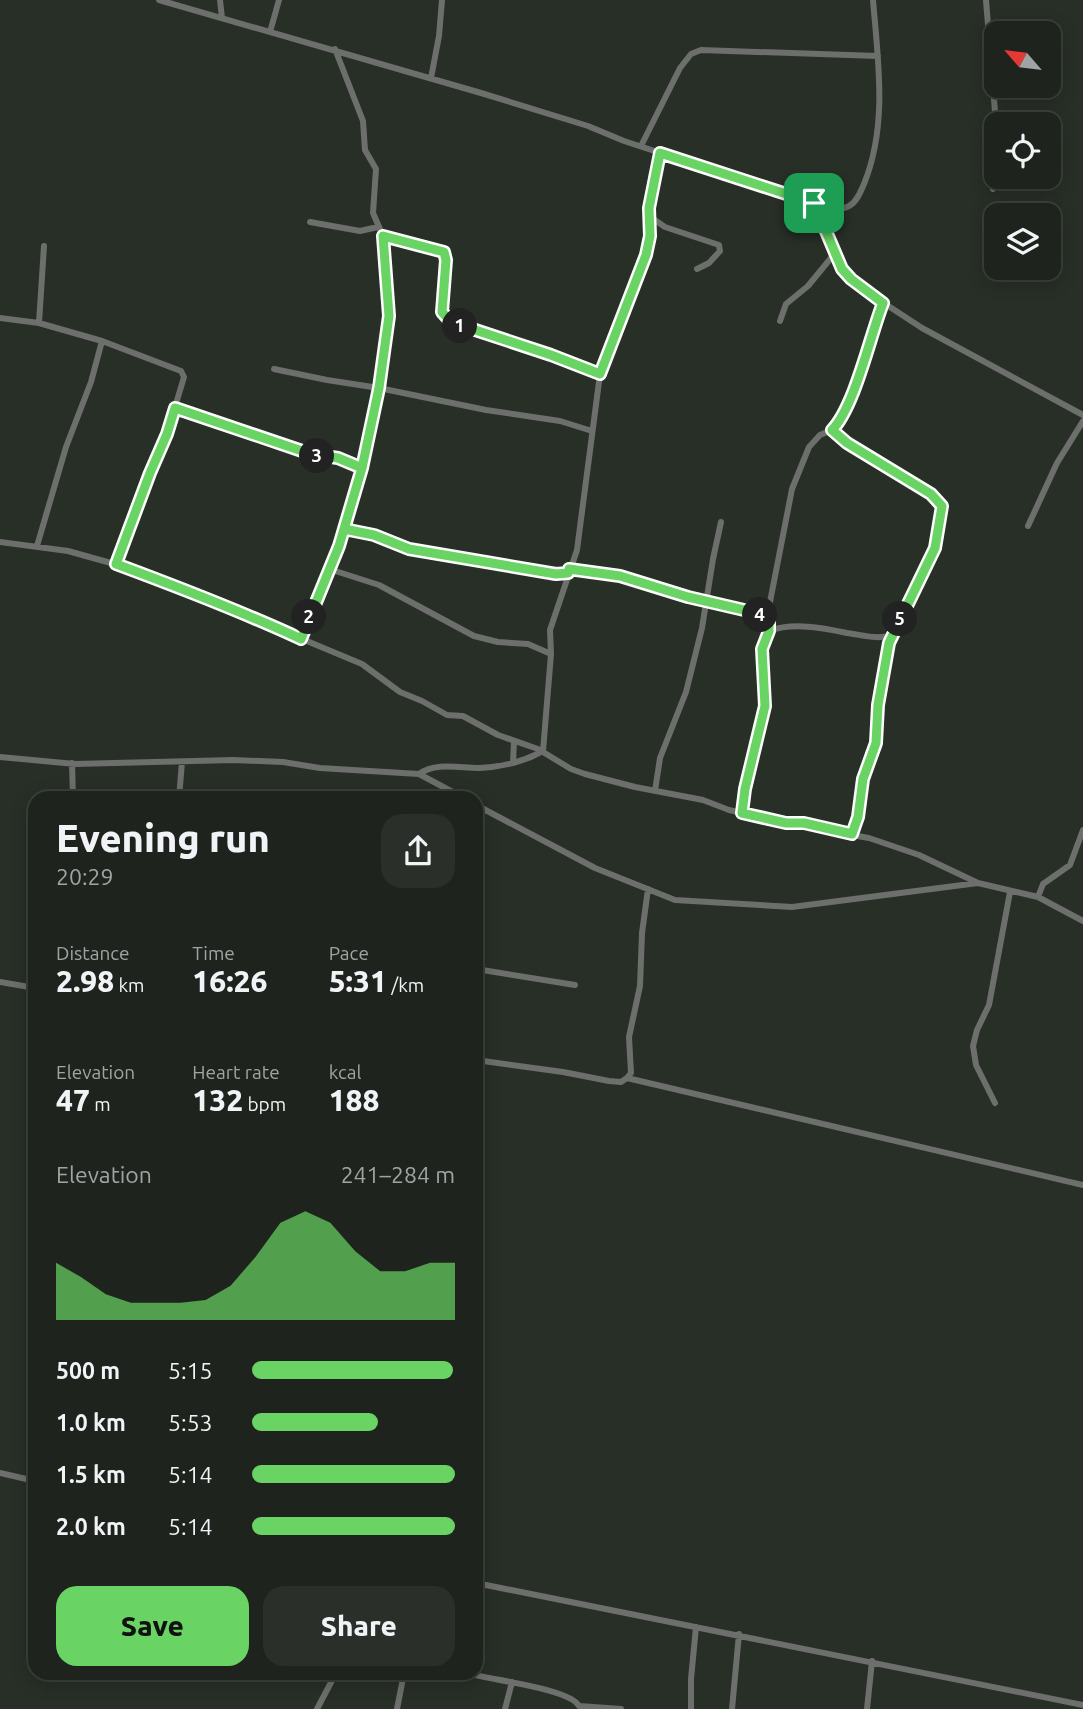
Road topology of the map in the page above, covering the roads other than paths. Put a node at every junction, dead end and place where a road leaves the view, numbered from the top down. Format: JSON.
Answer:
{"nodes":[{"id":1,"x":159,"y":0,"type":"edge"},
{"id":2,"x":220,"y":0,"type":"edge"},
{"id":3,"x":279,"y":0,"type":"edge"},
{"id":4,"x":442,"y":0,"type":"edge"},
{"id":5,"x":873,"y":0,"type":"edge"},
{"id":6,"x":986,"y":0,"type":"edge"},
{"id":7,"x":222,"y":18,"type":"junction"},
{"id":8,"x":270,"y":32,"type":"junction"},
{"id":9,"x":335,"y":49,"type":"junction"},
{"id":10,"x":878,"y":56,"type":"junction"},
{"id":11,"x":431,"y":78,"type":"junction"},
{"id":12,"x":995,"y":112,"type":"edge"},
{"id":13,"x":641,"y":146,"type":"junction"},
{"id":14,"x":660,"y":153,"type":"junction"},
{"id":15,"x":814,"y":203,"type":"junction"},
{"id":16,"x":649,"y":216,"type":"junction"},
{"id":17,"x":310,"y":222,"type":"dead end"},
{"id":18,"x":378,"y":227,"type":"junction"},
{"id":19,"x":665,"y":227,"type":"junction"},
{"id":20,"x":383,"y":236,"type":"junction"},
{"id":21,"x":650,"y":236,"type":"junction"},
{"id":22,"x":44,"y":246,"type":"dead end"},
{"id":23,"x":835,"y":253,"type":"junction"},
{"id":24,"x":697,"y":269,"type":"dead end"},
{"id":25,"x":883,"y":303,"type":"junction"},
{"id":26,"x":0,"y":318,"type":"edge"},
{"id":27,"x":780,"y":321,"type":"dead end"},
{"id":28,"x":39,"y":323,"type":"junction"},
{"id":29,"x":102,"y":341,"type":"junction"},
{"id":30,"x":274,"y":369,"type":"dead end"},
{"id":31,"x":600,"y":374,"type":"junction"},
{"id":32,"x":379,"y":388,"type":"junction"},
{"id":33,"x":175,"y":408,"type":"junction"},
{"id":34,"x":1083,"y":415,"type":"edge"},
{"id":35,"x":1083,"y":421,"type":"edge"},
{"id":36,"x":832,"y":430,"type":"junction"},
{"id":37,"x":592,"y":431,"type":"junction"},
{"id":38,"x":362,"y":468,"type":"junction"},
{"id":39,"x":722,"y":522,"type":"dead end"},
{"id":40,"x":1028,"y":526,"type":"dead end"},
{"id":41,"x":344,"y":529,"type":"junction"},
{"id":42,"x":0,"y":542,"type":"edge"},
{"id":43,"x":37,"y":546,"type":"junction"},
{"id":44,"x":116,"y":564,"type":"junction"},
{"id":45,"x":329,"y":569,"type":"junction"},
{"id":46,"x":568,"y":571,"type":"junction"},
{"id":47,"x":706,"y":602,"type":"junction"},
{"id":48,"x":770,"y":610,"type":"junction"},
{"id":49,"x":757,"y":613,"type":"junction"},
{"id":50,"x":769,"y":621,"type":"junction"},
{"id":51,"x":780,"y":627,"type":"junction"},
{"id":52,"x":769,"y":631,"type":"junction"},
{"id":53,"x":892,"y":635,"type":"junction"},
{"id":54,"x":881,"y":638,"type":"junction"},
{"id":55,"x":301,"y":639,"type":"junction"},
{"id":56,"x":888,"y":647,"type":"junction"},
{"id":57,"x":551,"y":654,"type":"junction"},
{"id":58,"x":514,"y":742,"type":"junction"},
{"id":59,"x":543,"y":751,"type":"junction"},
{"id":60,"x":0,"y":758,"type":"edge"},
{"id":61,"x":181,"y":762,"type":"junction"},
{"id":62,"x":72,"y":763,"type":"junction"},
{"id":63,"x":513,"y":763,"type":"junction"},
{"id":64,"x":419,"y":774,"type":"junction"},
{"id":65,"x":73,"y":791,"type":"edge"},
{"id":66,"x":179,"y":791,"type":"edge"},
{"id":67,"x":447,"y":791,"type":"edge"},
{"id":68,"x":654,"y":791,"type":"junction"},
{"id":69,"x":483,"y":809,"type":"edge"},
{"id":70,"x":742,"y":813,"type":"junction"},
{"id":71,"x":1083,"y":830,"type":"edge"},
{"id":72,"x":852,"y":834,"type":"junction"},
{"id":73,"x":978,"y":883,"type":"junction"},
{"id":74,"x":648,"y":889,"type":"junction"},
{"id":75,"x":1010,"y":892,"type":"junction"},
{"id":76,"x":1038,"y":897,"type":"junction"},
{"id":77,"x":1083,"y":921,"type":"edge"},
{"id":78,"x":483,"y":970,"type":"edge"},
{"id":79,"x":0,"y":982,"type":"edge"},
{"id":80,"x":575,"y":985,"type":"dead end"},
{"id":81,"x":28,"y":987,"type":"edge"},
{"id":82,"x":483,"y":1061,"type":"edge"},
{"id":83,"x":627,"y":1079,"type":"junction"},
{"id":84,"x":995,"y":1103,"type":"dead end"},
{"id":85,"x":1083,"y":1185,"type":"edge"},
{"id":86,"x":0,"y":1473,"type":"edge"},
{"id":87,"x":28,"y":1479,"type":"edge"},
{"id":88,"x":483,"y":1584,"type":"edge"},
{"id":89,"x":696,"y":1627,"type":"junction"},
{"id":90,"x":738,"y":1634,"type":"junction"},
{"id":91,"x":872,"y":1661,"type":"junction"},
{"id":92,"x":483,"y":1676,"type":"edge"},
{"id":93,"x":332,"y":1680,"type":"edge"},
{"id":94,"x":403,"y":1680,"type":"edge"},
{"id":95,"x":512,"y":1682,"type":"junction"},
{"id":96,"x":1083,"y":1704,"type":"edge"},
{"id":97,"x":579,"y":1707,"type":"edge"},
{"id":98,"x":317,"y":1709,"type":"edge"},
{"id":99,"x":397,"y":1709,"type":"edge"},
{"id":100,"x":505,"y":1709,"type":"edge"},
{"id":101,"x":621,"y":1709,"type":"edge"},
{"id":102,"x":691,"y":1709,"type":"edge"},
{"id":103,"x":732,"y":1709,"type":"edge"},
{"id":104,"x":867,"y":1709,"type":"edge"}],
"edges":[{"from":1,"to":7,"type":"street"},
{"from":2,"to":7,"type":"street"},
{"from":3,"to":8,"type":"street"},
{"from":4,"to":11,"type":"street"},
{"from":5,"to":10,"type":"street"},
{"from":6,"to":12,"type":"street"},
{"from":7,"to":8,"type":"street"},
{"from":8,"to":9,"type":"street"},
{"from":9,"to":11,"type":"street"},
{"from":9,"to":18,"type":"street"},
{"from":10,"to":13,"type":"street"},
{"from":10,"to":15,"type":"street"},
{"from":11,"to":13,"type":"street"},
{"from":13,"to":14,"type":"street"},
{"from":14,"to":15,"type":"street"},
{"from":14,"to":16,"type":"street"},
{"from":15,"to":23,"type":"street"},
{"from":16,"to":19,"type":"street"},
{"from":16,"to":21,"type":"street"},
{"from":17,"to":18,"type":"street"},
{"from":18,"to":20,"type":"street"},
{"from":19,"to":21,"type":"street"},
{"from":19,"to":24,"type":"street"},
{"from":20,"to":31,"type":"street"},
{"from":20,"to":32,"type":"street"},
{"from":21,"to":31,"type":"street"},
{"from":22,"to":28,"type":"street"},
{"from":23,"to":25,"type":"street"},
{"from":23,"to":27,"type":"street"},
{"from":25,"to":34,"type":"street"},
{"from":25,"to":36,"type":"street"},
{"from":26,"to":28,"type":"street"},
{"from":28,"to":29,"type":"street"},
{"from":29,"to":33,"type":"street"},
{"from":29,"to":43,"type":"street"},
{"from":30,"to":32,"type":"street"},
{"from":31,"to":37,"type":"street"},
{"from":32,"to":37,"type":"street"},
{"from":32,"to":38,"type":"street"},
{"from":33,"to":38,"type":"street"},
{"from":33,"to":44,"type":"street"},
{"from":35,"to":40,"type":"street"},
{"from":36,"to":48,"type":"street"},
{"from":36,"to":53,"type":"street"},
{"from":37,"to":46,"type":"street"},
{"from":38,"to":41,"type":"street"},
{"from":39,"to":47,"type":"street"},
{"from":41,"to":45,"type":"street"},
{"from":41,"to":46,"type":"street"},
{"from":42,"to":43,"type":"street"},
{"from":43,"to":44,"type":"street"},
{"from":44,"to":55,"type":"street"},
{"from":45,"to":55,"type":"street"},
{"from":45,"to":57,"type":"street"},
{"from":46,"to":47,"type":"street"},
{"from":46,"to":57,"type":"street"},
{"from":47,"to":49,"type":"street"},
{"from":47,"to":68,"type":"street"},
{"from":48,"to":49,"type":"street"},
{"from":48,"to":50,"type":"street"},
{"from":49,"to":50,"type":"street"},
{"from":50,"to":51,"type":"street"},
{"from":50,"to":52,"type":"street"},
{"from":51,"to":52,"type":"street"},
{"from":51,"to":54,"type":"street"},
{"from":52,"to":70,"type":"street"},
{"from":53,"to":54,"type":"street"},
{"from":53,"to":56,"type":"street"},
{"from":54,"to":56,"type":"street"},
{"from":55,"to":58,"type":"street"},
{"from":56,"to":72,"type":"street"},
{"from":57,"to":59,"type":"street"},
{"from":58,"to":59,"type":"street"},
{"from":58,"to":63,"type":"street"},
{"from":59,"to":63,"type":"street"},
{"from":59,"to":68,"type":"street"},
{"from":60,"to":62,"type":"street"},
{"from":61,"to":62,"type":"street"},
{"from":61,"to":64,"type":"street"},
{"from":61,"to":66,"type":"street"},
{"from":62,"to":65,"type":"street"},
{"from":63,"to":64,"type":"street"},
{"from":64,"to":67,"type":"street"},
{"from":68,"to":70,"type":"street"},
{"from":69,"to":74,"type":"street"},
{"from":70,"to":72,"type":"street"},
{"from":71,"to":76,"type":"street"},
{"from":72,"to":73,"type":"street"},
{"from":73,"to":74,"type":"street"},
{"from":73,"to":75,"type":"street"},
{"from":74,"to":83,"type":"street"},
{"from":75,"to":76,"type":"street"},
{"from":75,"to":84,"type":"street"},
{"from":76,"to":77,"type":"street"},
{"from":78,"to":80,"type":"street"},
{"from":79,"to":81,"type":"street"},
{"from":82,"to":83,"type":"street"},
{"from":83,"to":85,"type":"street"},
{"from":86,"to":87,"type":"street"},
{"from":88,"to":89,"type":"street"},
{"from":89,"to":90,"type":"street"},
{"from":89,"to":102,"type":"street"},
{"from":90,"to":91,"type":"street"},
{"from":90,"to":103,"type":"street"},
{"from":91,"to":96,"type":"street"},
{"from":91,"to":104,"type":"street"},
{"from":92,"to":95,"type":"street"},
{"from":93,"to":98,"type":"street"},
{"from":94,"to":99,"type":"street"},
{"from":95,"to":97,"type":"street"},
{"from":95,"to":100,"type":"street"},
{"from":97,"to":101,"type":"street"}]}
